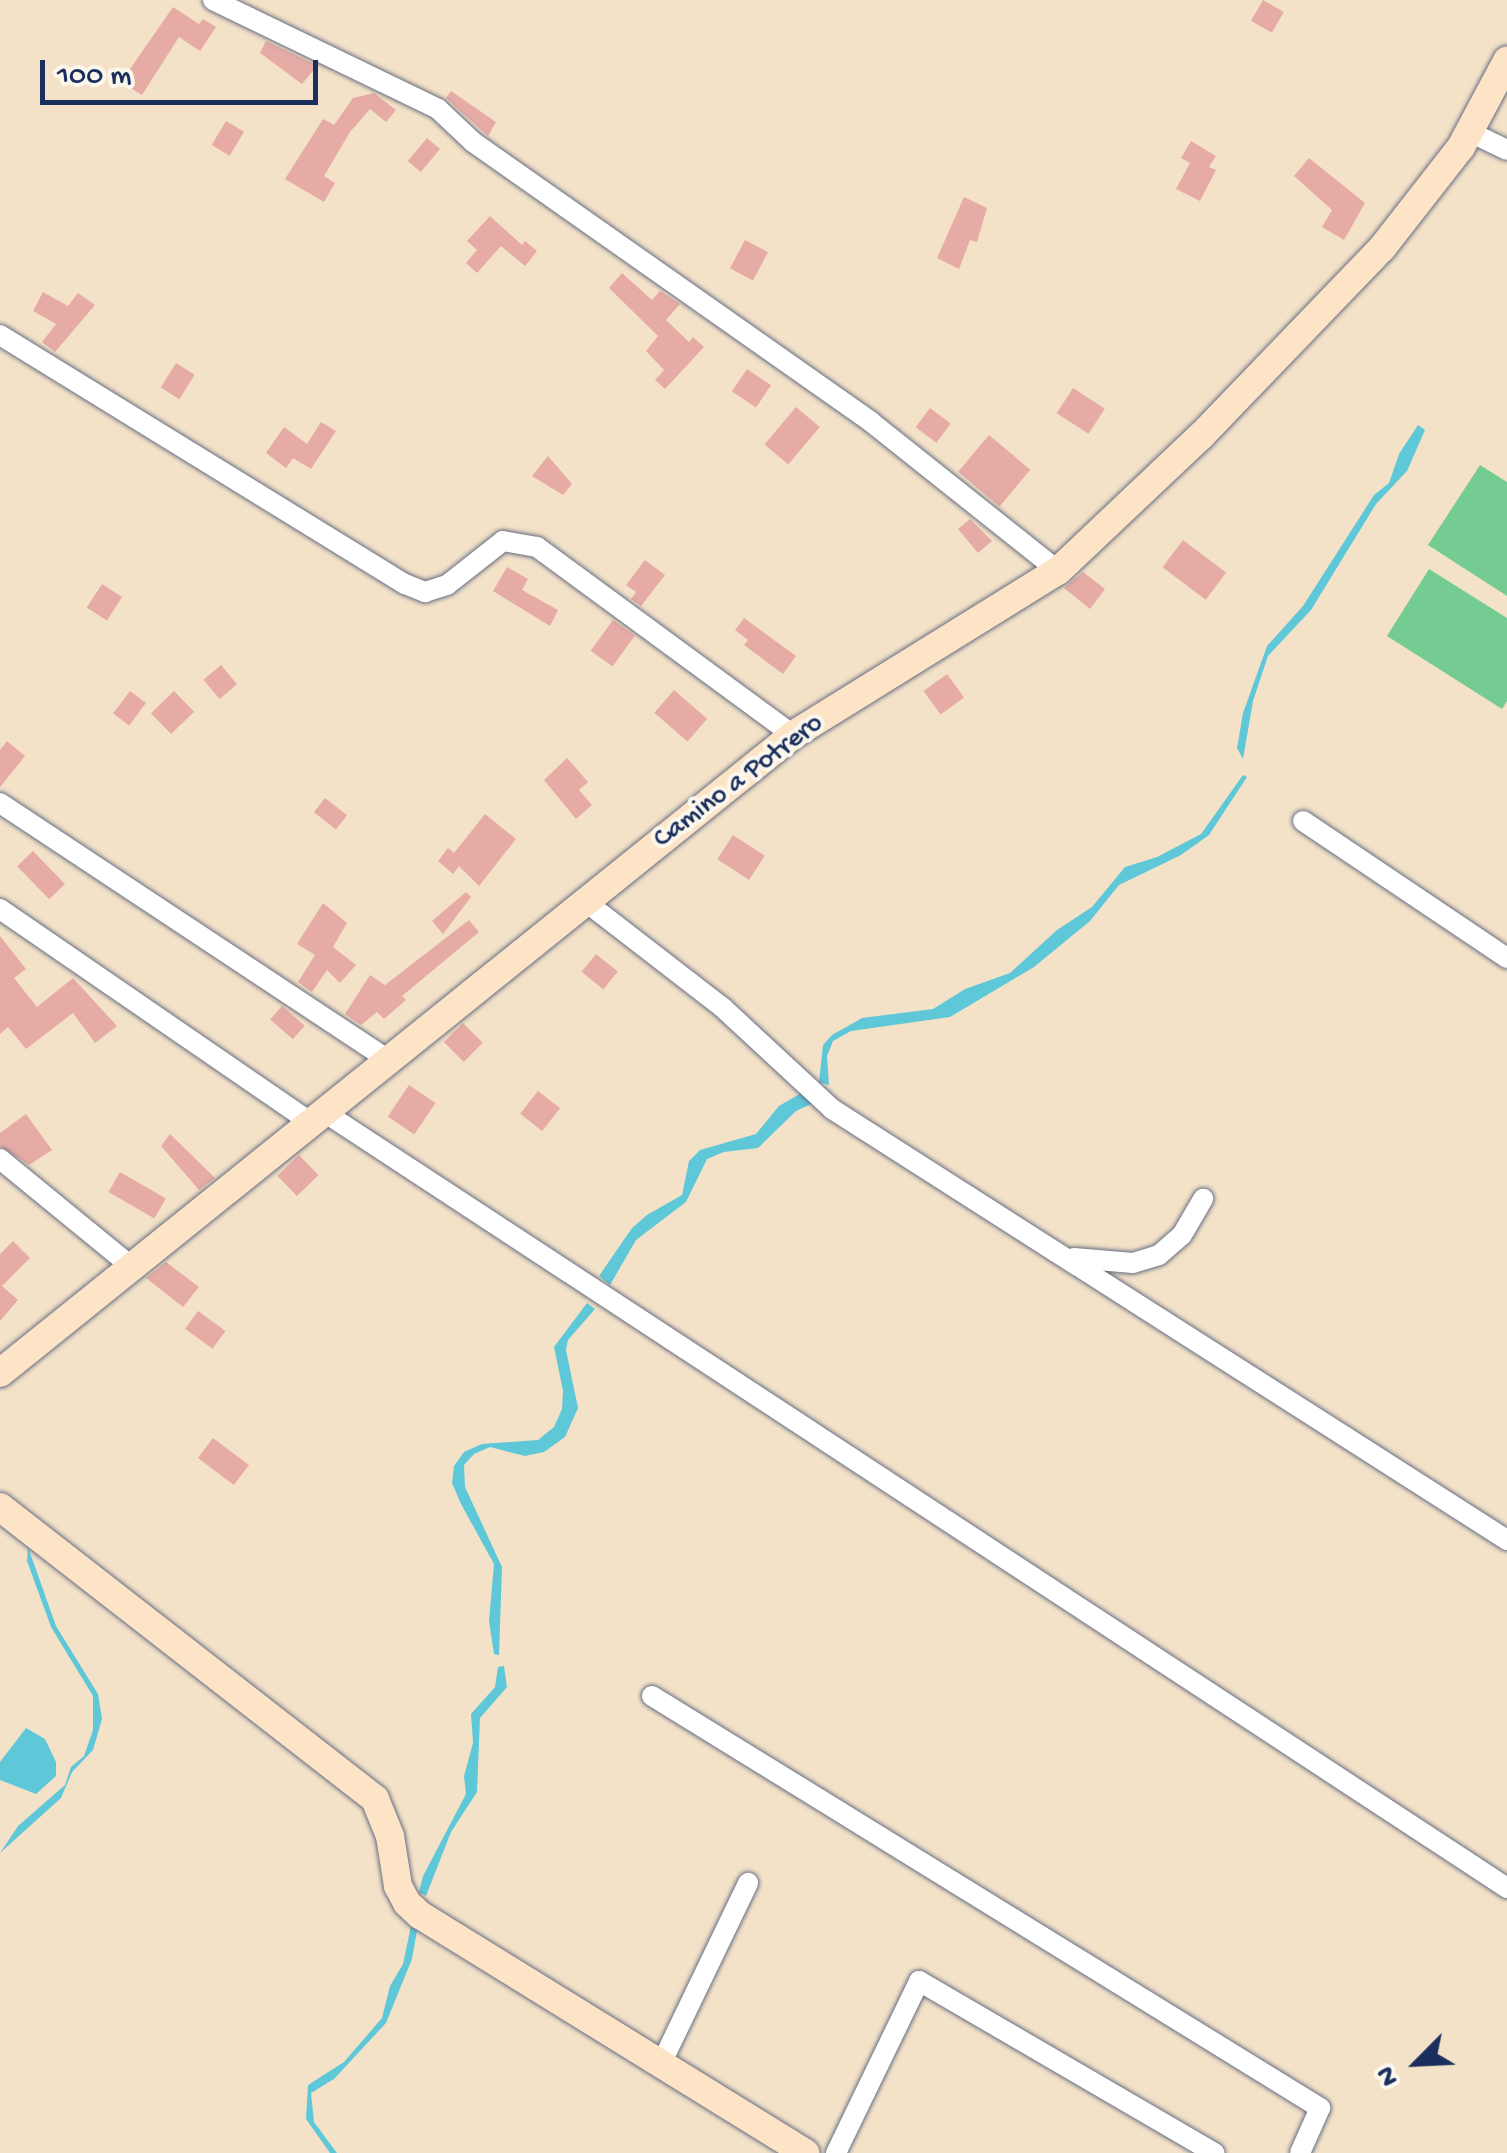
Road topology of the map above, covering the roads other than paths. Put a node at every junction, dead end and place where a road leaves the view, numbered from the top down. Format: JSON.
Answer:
{"nodes":[{"id":1,"x":214,"y":0,"type":"edge"},
{"id":2,"x":1507,"y":61,"type":"edge"},
{"id":3,"x":1470,"y":132,"type":"junction"},
{"id":4,"x":1507,"y":150,"type":"edge"},
{"id":5,"x":0,"y":335,"type":"edge"},
{"id":6,"x":1058,"y":572,"type":"junction"},
{"id":7,"x":793,"y":735,"type":"junction"},
{"id":8,"x":0,"y":804,"type":"edge"},
{"id":9,"x":1303,"y":821,"type":"dead end"},
{"id":10,"x":586,"y":902,"type":"junction"},
{"id":11,"x":0,"y":909,"type":"edge"},
{"id":12,"x":1507,"y":958,"type":"edge"},
{"id":13,"x":389,"y":1060,"type":"junction"},
{"id":14,"x":317,"y":1118,"type":"junction"},
{"id":15,"x":0,"y":1159,"type":"edge"},
{"id":16,"x":1203,"y":1198,"type":"dead end"},
{"id":17,"x":1062,"y":1256,"type":"junction"},
{"id":18,"x":132,"y":1266,"type":"junction"},
{"id":19,"x":0,"y":1373,"type":"edge"},
{"id":20,"x":0,"y":1507,"type":"edge"},
{"id":21,"x":1507,"y":1540,"type":"edge"},
{"id":22,"x":652,"y":1696,"type":"dead end"},
{"id":23,"x":748,"y":1882,"type":"dead end"},
{"id":24,"x":1507,"y":1888,"type":"edge"},
{"id":25,"x":661,"y":2064,"type":"junction"},
{"id":26,"x":805,"y":2153,"type":"edge"},
{"id":27,"x":836,"y":2153,"type":"edge"},
{"id":28,"x":1215,"y":2153,"type":"edge"},
{"id":29,"x":1300,"y":2153,"type":"edge"}],
"edges":[{"from":1,"to":6,"type":"street"},
{"from":2,"to":3,"type":"street","name":"Camino a Potrero"},
{"from":3,"to":4,"type":"street"},
{"from":3,"to":6,"type":"street","name":"Camino a Potrero"},
{"from":5,"to":7,"type":"street"},
{"from":6,"to":7,"type":"street","name":"Camino a Potrero"},
{"from":7,"to":10,"type":"street","name":"Camino a Potrero"},
{"from":8,"to":13,"type":"street"},
{"from":9,"to":12,"type":"street"},
{"from":10,"to":13,"type":"street","name":"Camino a Potrero"},
{"from":10,"to":17,"type":"street"},
{"from":11,"to":14,"type":"street"},
{"from":13,"to":14,"type":"street","name":"Camino a Potrero"},
{"from":14,"to":18,"type":"street","name":"Camino a Potrero"},
{"from":14,"to":24,"type":"street"},
{"from":15,"to":18,"type":"street"},
{"from":16,"to":17,"type":"street"},
{"from":17,"to":21,"type":"street"},
{"from":18,"to":19,"type":"street","name":"Camino a Potrero"},
{"from":20,"to":25,"type":"street"},
{"from":22,"to":29,"type":"street"},
{"from":23,"to":25,"type":"street"},
{"from":25,"to":26,"type":"street"},
{"from":27,"to":28,"type":"street"}]}
